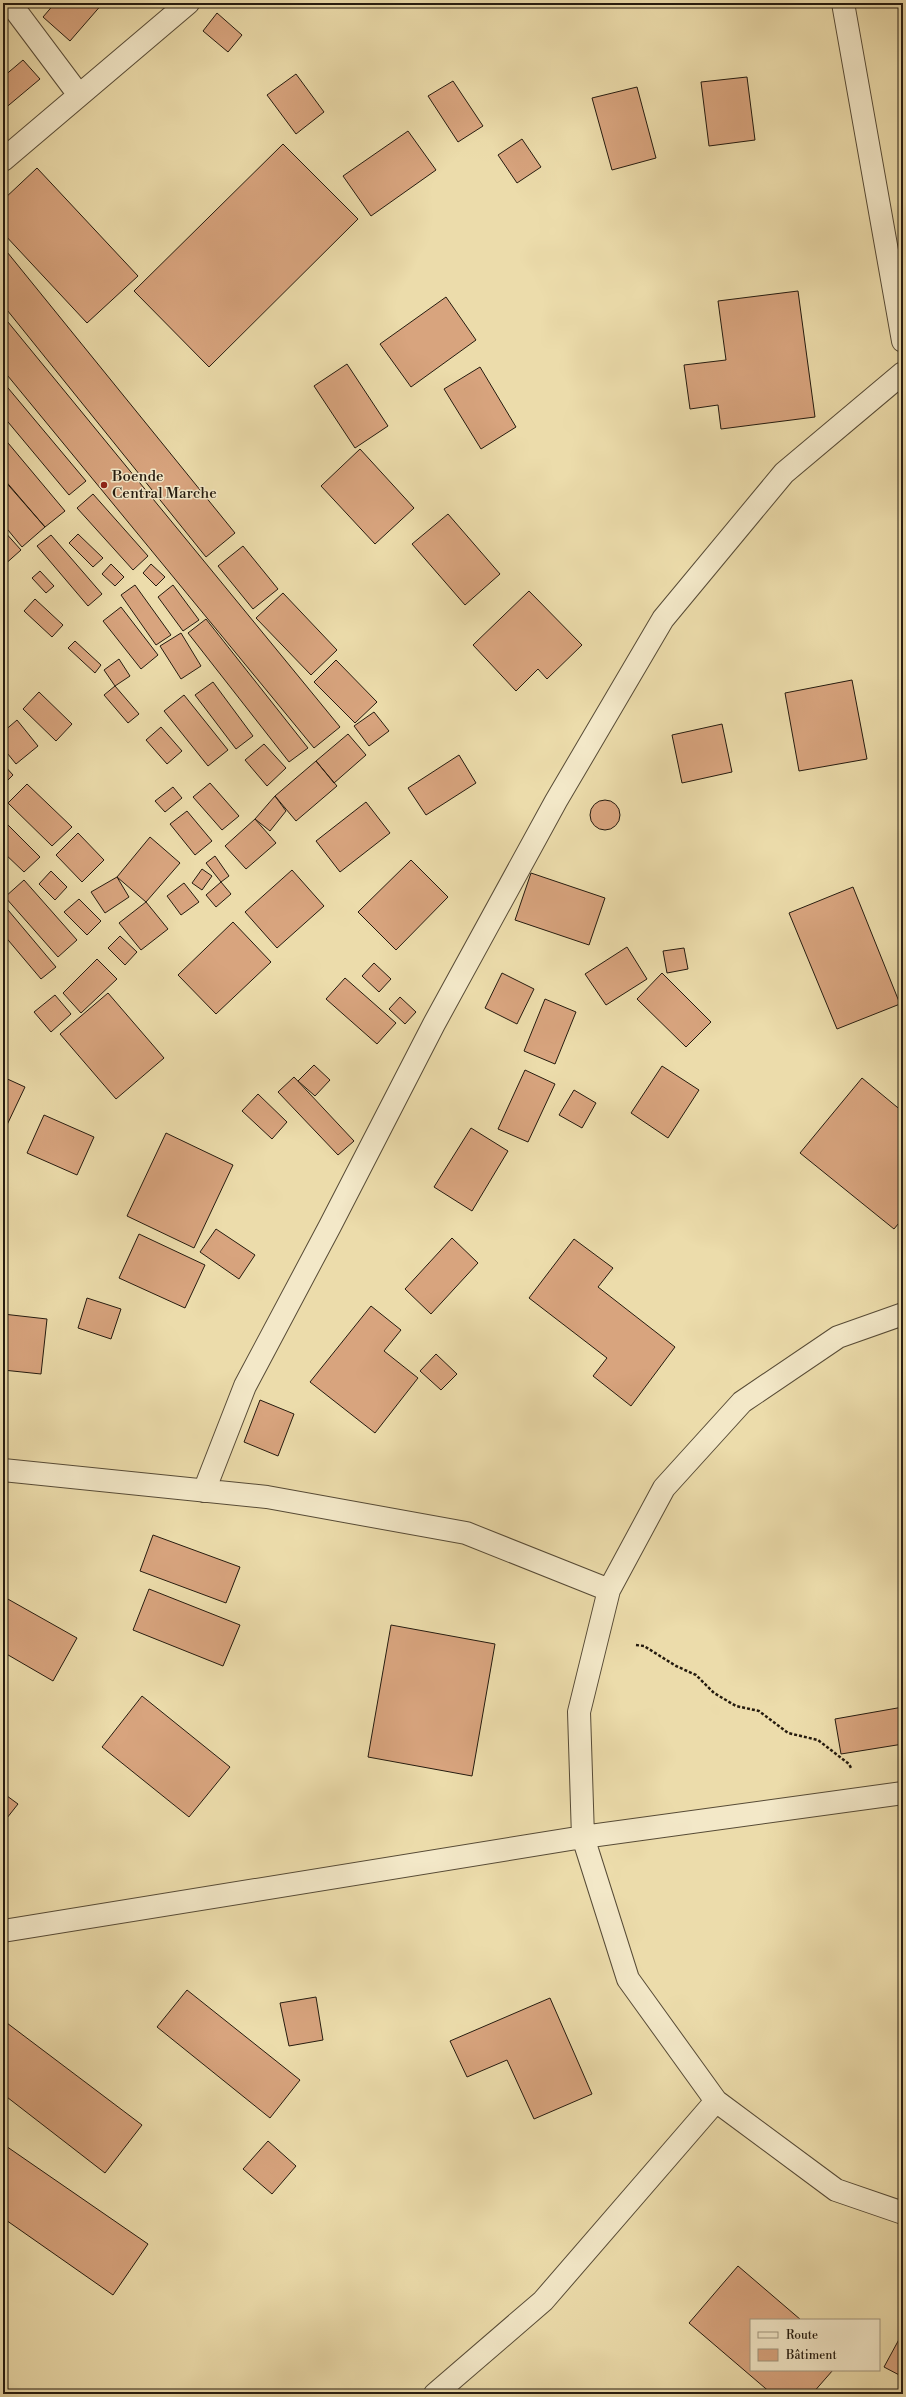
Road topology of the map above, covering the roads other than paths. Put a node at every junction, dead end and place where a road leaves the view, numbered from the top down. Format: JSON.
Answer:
{"nodes":[{"id":1,"x":10,"y":3,"type":"edge"},
{"id":2,"x":188,"y":3,"type":"edge"},
{"id":3,"x":843,"y":3,"type":"edge"},
{"id":4,"x":79,"y":95,"type":"junction"},
{"id":5,"x":3,"y":160,"type":"edge"},
{"id":6,"x":903,"y":341,"type":"edge"},
{"id":7,"x":903,"y":373,"type":"edge"},
{"id":8,"x":903,"y":1314,"type":"edge"},
{"id":9,"x":3,"y":1470,"type":"edge"},
{"id":10,"x":204,"y":1491,"type":"junction"},
{"id":11,"x":609,"y":1590,"type":"junction"},
{"id":12,"x":903,"y":1794,"type":"edge"},
{"id":13,"x":583,"y":1837,"type":"junction"},
{"id":14,"x":3,"y":1931,"type":"edge"},
{"id":15,"x":716,"y":2101,"type":"junction"},
{"id":16,"x":903,"y":2213,"type":"edge"},
{"id":17,"x":435,"y":2394,"type":"edge"}],
"edges":[{"from":1,"to":4,"type":"street"},
{"from":2,"to":4,"type":"street"},
{"from":3,"to":6,"type":"street"},
{"from":4,"to":5,"type":"street"},
{"from":7,"to":10,"type":"street"},
{"from":8,"to":11,"type":"street"},
{"from":9,"to":10,"type":"street"},
{"from":10,"to":11,"type":"street"},
{"from":11,"to":13,"type":"street"},
{"from":12,"to":13,"type":"street"},
{"from":13,"to":14,"type":"street"},
{"from":13,"to":15,"type":"street"},
{"from":15,"to":16,"type":"street"},
{"from":15,"to":17,"type":"street"}]}
